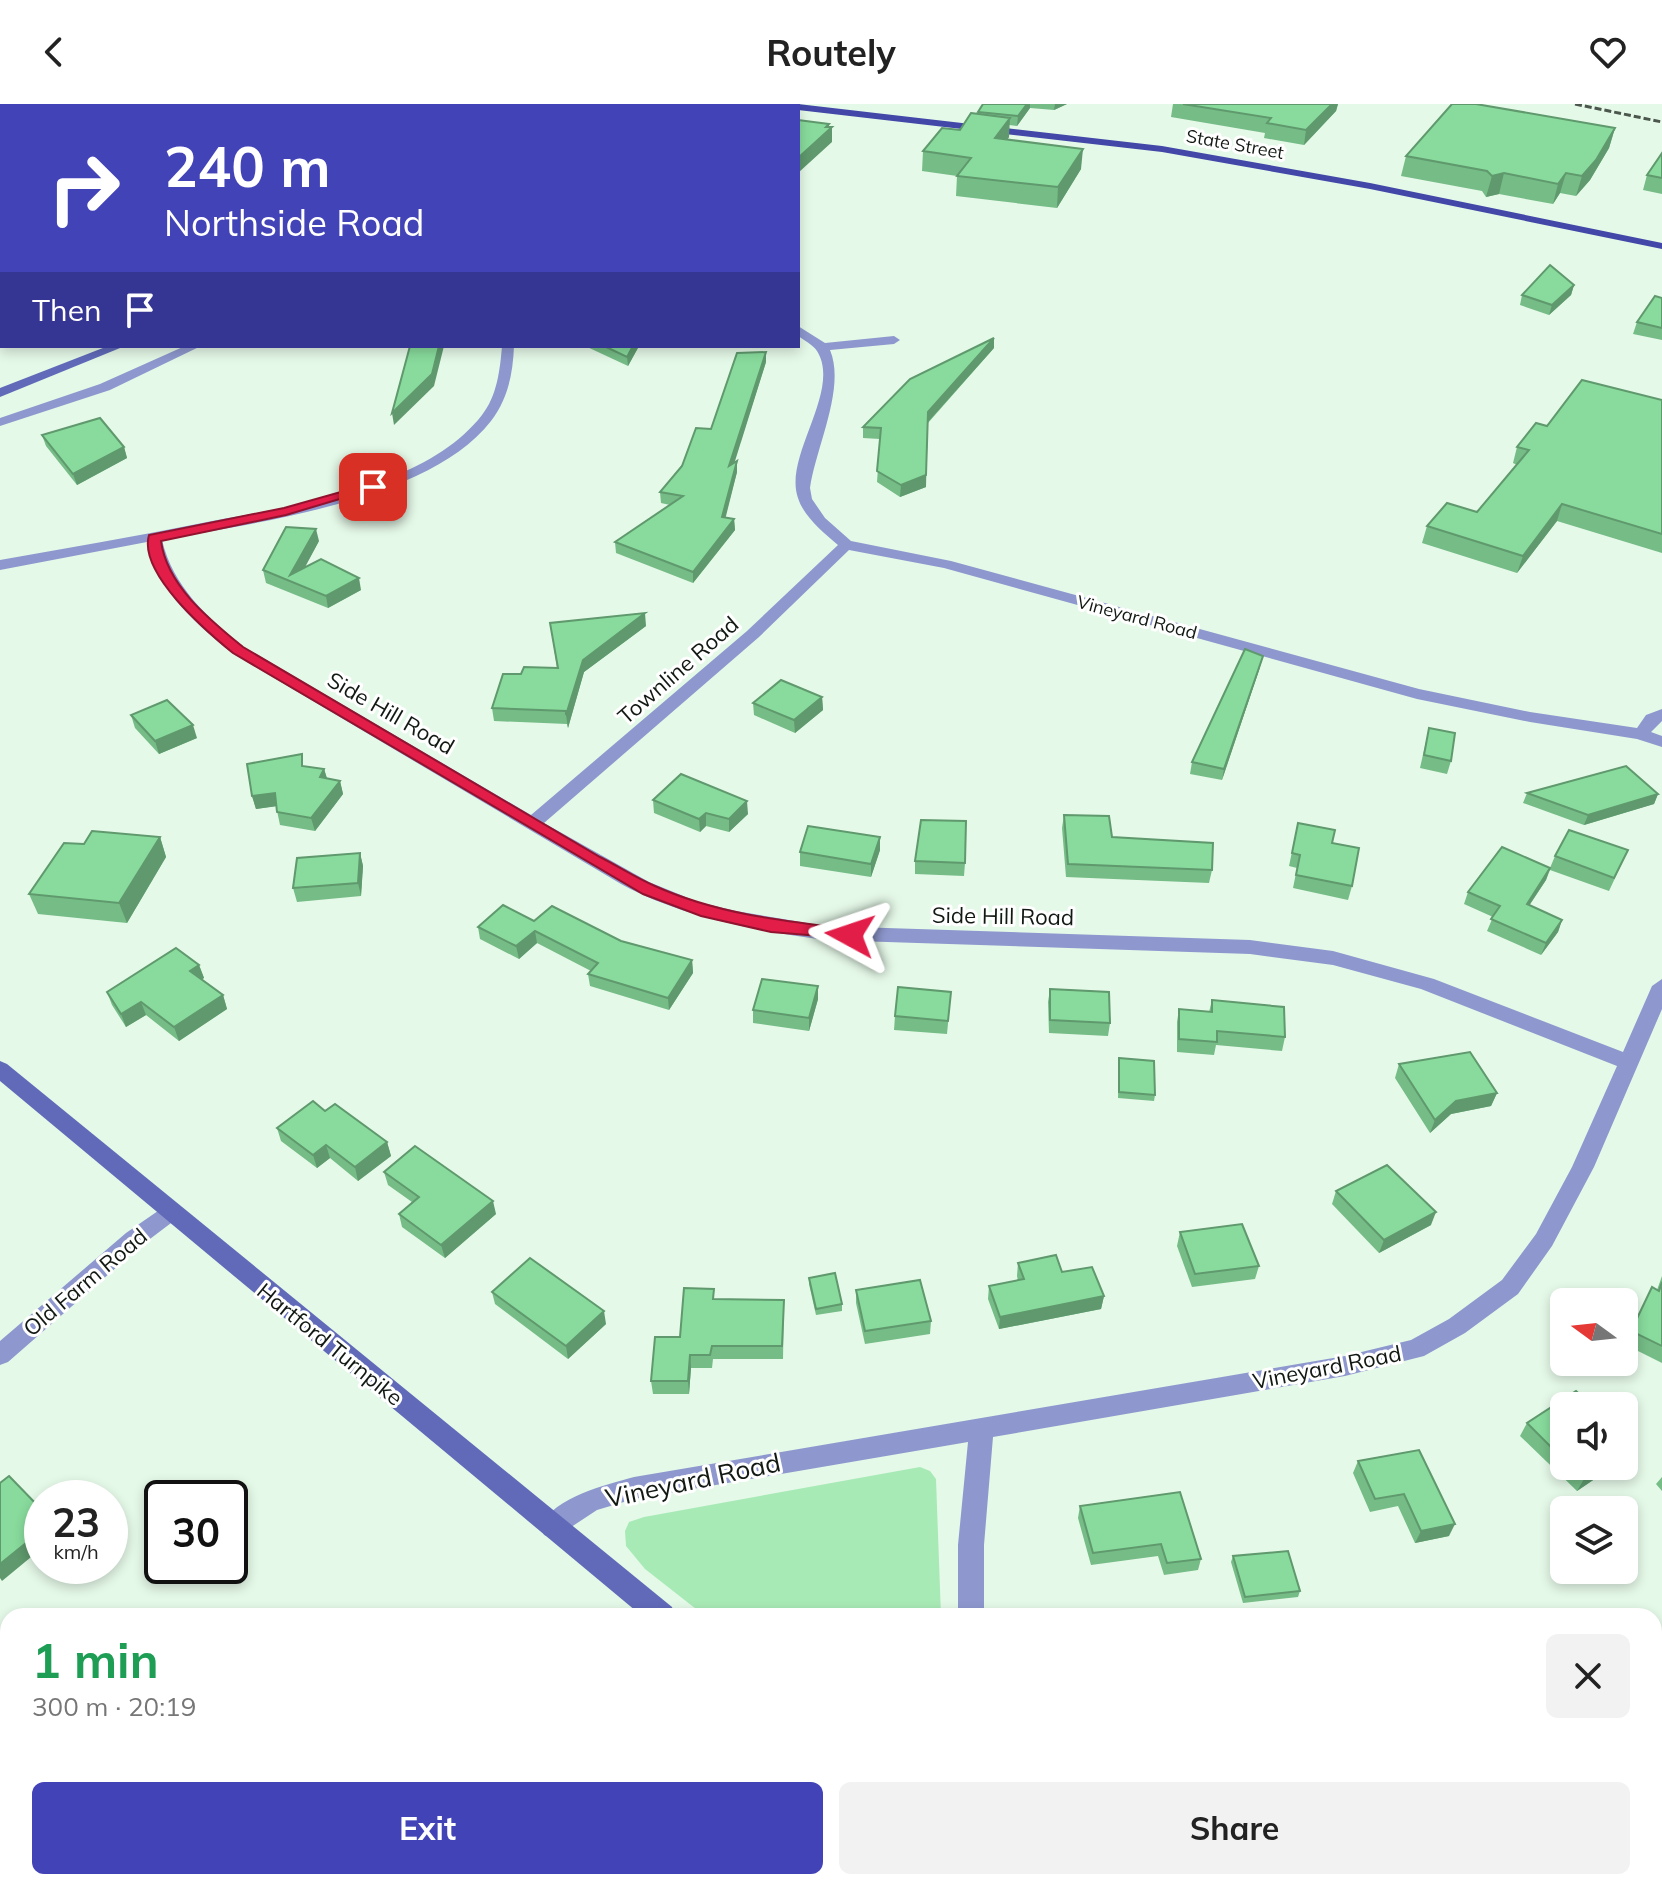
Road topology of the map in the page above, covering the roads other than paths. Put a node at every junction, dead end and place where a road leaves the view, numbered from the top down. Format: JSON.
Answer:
{"nodes":[{"id":1,"x":800,"y":107,"type":"edge"},
{"id":2,"x":1662,"y":246,"type":"edge"},
{"id":3,"x":800,"y":331,"type":"edge"},
{"id":4,"x":894,"y":340,"type":"dead end"},
{"id":5,"x":822,"y":347,"type":"junction"},
{"id":6,"x":114,"y":348,"type":"edge"},
{"id":7,"x":191,"y":348,"type":"edge"},
{"id":8,"x":508,"y":348,"type":"edge"},
{"id":9,"x":0,"y":393,"type":"edge"},
{"id":10,"x":0,"y":422,"type":"edge"},
{"id":11,"x":154,"y":538,"type":"junction"},
{"id":12,"x":846,"y":545,"type":"junction"},
{"id":13,"x":0,"y":565,"type":"edge"},
{"id":14,"x":1662,"y":714,"type":"edge"},
{"id":15,"x":1641,"y":734,"type":"junction"},
{"id":16,"x":1662,"y":742,"type":"edge"},
{"id":17,"x":533,"y":823,"type":"junction"},
{"id":18,"x":1662,"y":986,"type":"edge"},
{"id":19,"x":1627,"y":1062,"type":"junction"},
{"id":20,"x":0,"y":1069,"type":"edge"},
{"id":21,"x":171,"y":1211,"type":"junction"},
{"id":22,"x":0,"y":1355,"type":"edge"},
{"id":23,"x":982,"y":1426,"type":"junction"},
{"id":24,"x":553,"y":1527,"type":"junction"},
{"id":25,"x":652,"y":1608,"type":"edge"},
{"id":26,"x":971,"y":1608,"type":"edge"}],
"edges":[{"from":1,"to":2,"type":"main road","name":"State Street"},
{"from":3,"to":5,"type":"street"},
{"from":4,"to":5,"type":"street"},
{"from":5,"to":12,"type":"street"},
{"from":6,"to":9,"type":"main road"},
{"from":7,"to":10,"type":"street"},
{"from":8,"to":11,"type":"street"},
{"from":11,"to":13,"type":"street"},
{"from":11,"to":17,"type":"street","name":"Side Hill Road"},
{"from":12,"to":15,"type":"street","name":"Vineyard Road"},
{"from":12,"to":17,"type":"street","name":"Townline Road"},
{"from":14,"to":15,"type":"street"},
{"from":15,"to":16,"type":"street","name":"Vineyard Road"},
{"from":17,"to":19,"type":"street","name":"Side Hill Road"},
{"from":18,"to":19,"type":"street","name":"Vineyard Road"},
{"from":19,"to":23,"type":"street","name":"Vineyard Road"},
{"from":20,"to":21,"type":"main road","name":"Hartford Turnpike"},
{"from":21,"to":22,"type":"street","name":"Old Farm Road"},
{"from":21,"to":24,"type":"main road","name":"Hartford Turnpike"},
{"from":23,"to":24,"type":"street","name":"Vineyard Road"},
{"from":23,"to":26,"type":"street"},
{"from":24,"to":25,"type":"main road","name":"Hartford Turnpike"}]}
